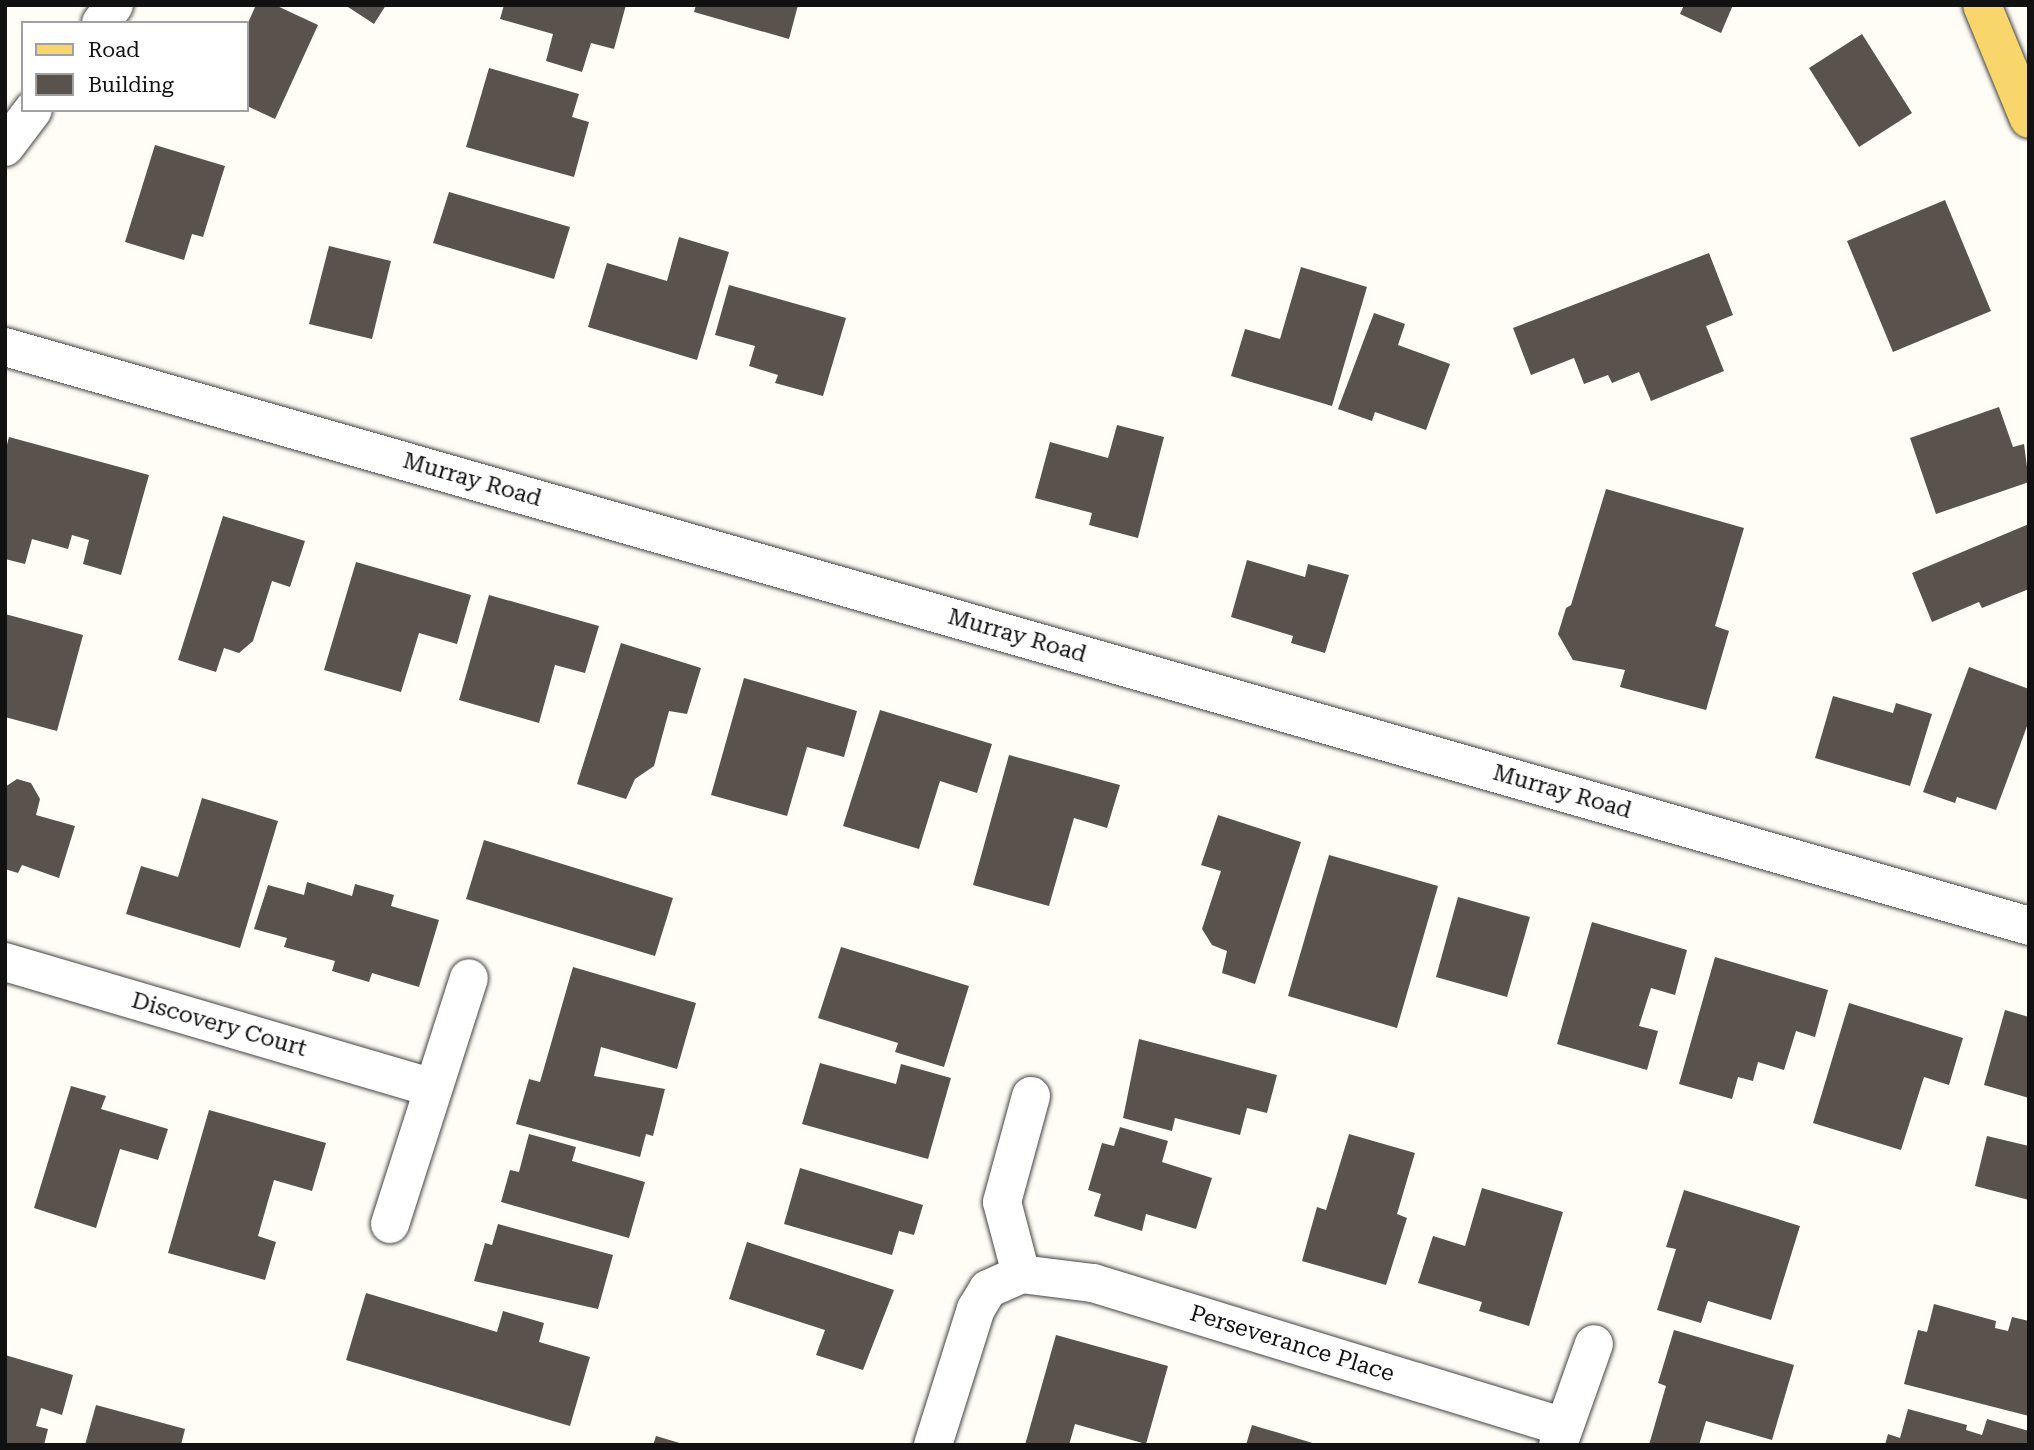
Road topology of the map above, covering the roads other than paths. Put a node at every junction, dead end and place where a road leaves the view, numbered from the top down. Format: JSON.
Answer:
{"nodes":[{"id":1,"x":114,"y":5,"type":"edge"},
{"id":2,"x":1982,"y":5,"type":"edge"},
{"id":3,"x":102,"y":21,"type":"edge"},
{"id":4,"x":31,"y":112,"type":"edge"},
{"id":5,"x":2029,"y":119,"type":"edge"},
{"id":6,"x":5,"y":147,"type":"edge"},
{"id":7,"x":5,"y":346,"type":"edge"},
{"id":8,"x":2029,"y":926,"type":"edge"},
{"id":9,"x":5,"y":962,"type":"edge"},
{"id":10,"x":470,"y":978,"type":"dead end"},
{"id":11,"x":433,"y":1088,"type":"junction"},
{"id":12,"x":1031,"y":1096,"type":"dead end"},
{"id":13,"x":390,"y":1224,"type":"dead end"},
{"id":14,"x":1021,"y":1273,"type":"junction"},
{"id":15,"x":1594,"y":1344,"type":"dead end"},
{"id":16,"x":1560,"y":1435,"type":"edge"},
{"id":17,"x":933,"y":1445,"type":"edge"}],
"edges":[{"from":1,"to":3,"type":"street"},
{"from":2,"to":5,"type":"main road"},
{"from":4,"to":6,"type":"street"},
{"from":7,"to":8,"type":"street","name":"Murray Road"},
{"from":9,"to":11,"type":"street","name":"Discovery Court"},
{"from":10,"to":11,"type":"street"},
{"from":11,"to":13,"type":"street"},
{"from":12,"to":14,"type":"street"},
{"from":14,"to":16,"type":"street","name":"Perseverance Place"},
{"from":14,"to":17,"type":"street"},
{"from":15,"to":16,"type":"street","name":"Perseverance Place"}]}
